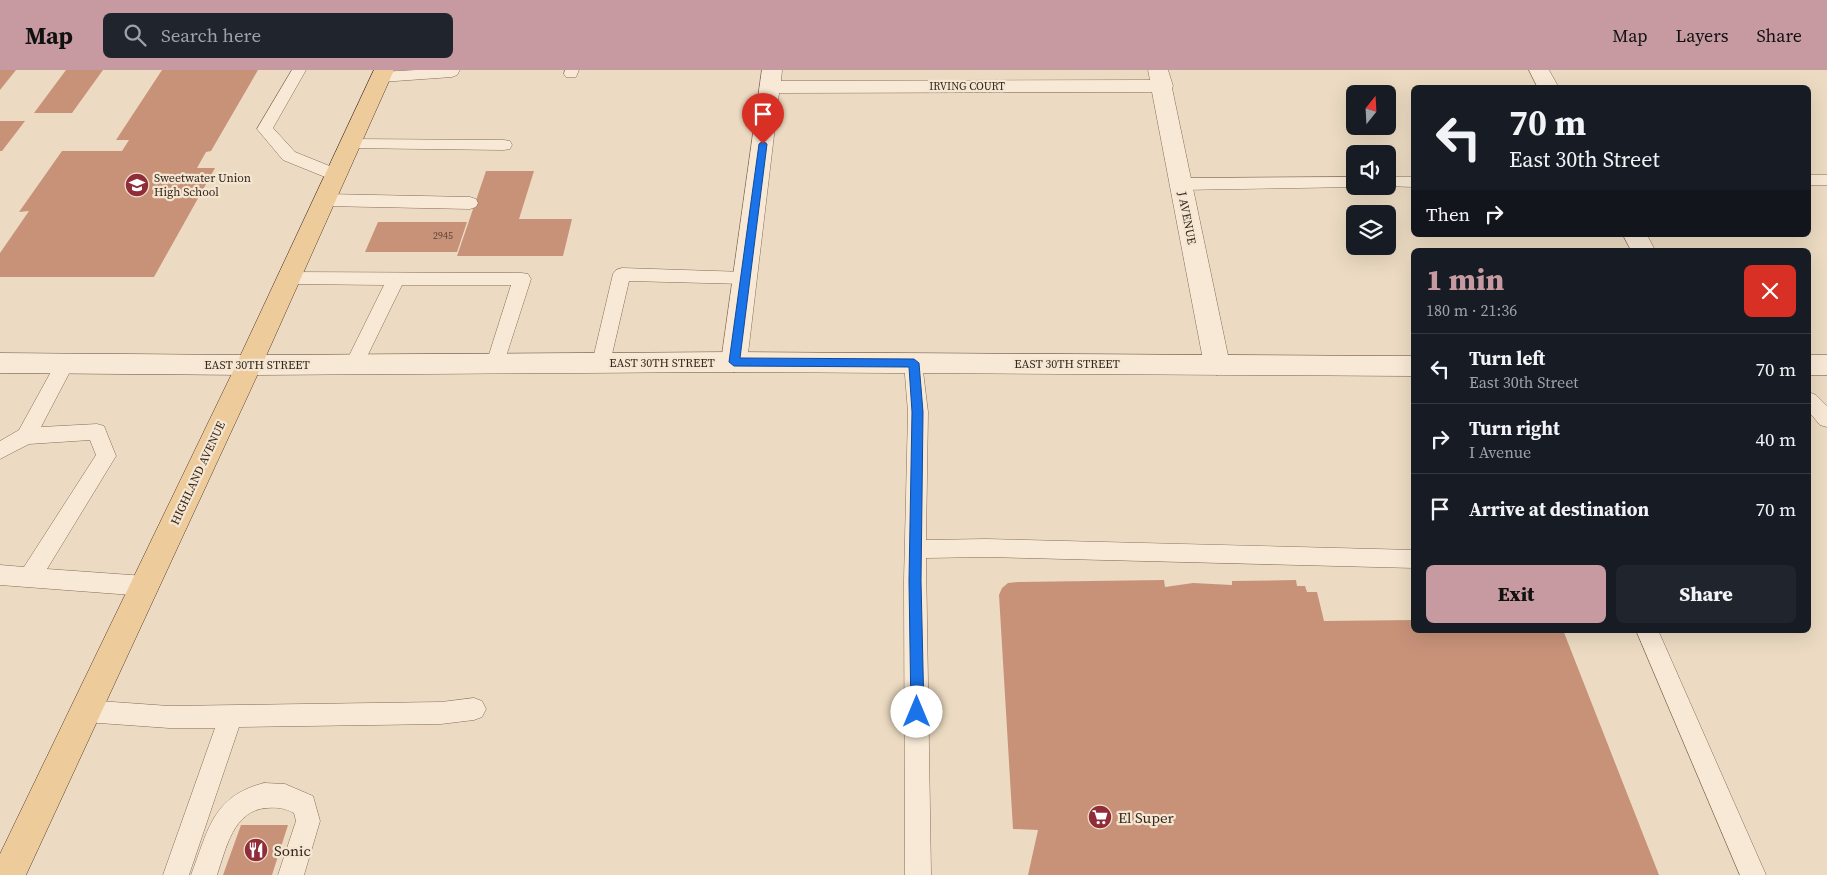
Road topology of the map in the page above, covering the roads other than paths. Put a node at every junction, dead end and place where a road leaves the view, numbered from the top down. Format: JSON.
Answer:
{"nodes":[{"id":1,"x":299,"y":70,"type":"edge"},
{"id":2,"x":453,"y":70,"type":"edge"},
{"id":3,"x":1539,"y":70,"type":"edge"},
{"id":4,"x":382,"y":74,"type":"edge"},
{"id":5,"x":771,"y":78,"type":"edge"},
{"id":6,"x":1160,"y":78,"type":"edge"},
{"id":7,"x":1547,"y":85,"type":"edge"},
{"id":8,"x":350,"y":144,"type":"junction"},
{"id":9,"x":504,"y":145,"type":"dead end"},
{"id":10,"x":336,"y":175,"type":"junction"},
{"id":11,"x":1811,"y":180,"type":"edge"},
{"id":12,"x":1827,"y":180,"type":"edge"},
{"id":13,"x":1346,"y":182,"type":"edge"},
{"id":14,"x":1396,"y":182,"type":"edge"},
{"id":15,"x":1411,"y":182,"type":"edge"},
{"id":16,"x":1180,"y":184,"type":"junction"},
{"id":17,"x":325,"y":200,"type":"junction"},
{"id":18,"x":470,"y":203,"type":"dead end"},
{"id":19,"x":1635,"y":237,"type":"edge"},
{"id":20,"x":1642,"y":248,"type":"edge"},
{"id":21,"x":289,"y":278,"type":"junction"},
{"id":22,"x":396,"y":278,"type":"junction"},
{"id":23,"x":745,"y":278,"type":"junction"},
{"id":24,"x":734,"y":362,"type":"junction"},
{"id":25,"x":0,"y":363,"type":"edge"},
{"id":26,"x":601,"y":363,"type":"junction"},
{"id":27,"x":914,"y":363,"type":"junction"},
{"id":28,"x":65,"y":364,"type":"junction"},
{"id":29,"x":354,"y":364,"type":"junction"},
{"id":30,"x":495,"y":364,"type":"junction"},
{"id":31,"x":249,"y":365,"type":"junction"},
{"id":32,"x":1217,"y":365,"type":"junction"},
{"id":33,"x":1811,"y":365,"type":"edge"},
{"id":34,"x":1827,"y":365,"type":"edge"},
{"id":35,"x":1411,"y":366,"type":"edge"},
{"id":36,"x":1811,"y":402,"type":"edge"},
{"id":37,"x":1827,"y":419,"type":"edge"},
{"id":38,"x":26,"y":436,"type":"junction"},
{"id":39,"x":0,"y":451,"type":"edge"},
{"id":40,"x":915,"y":549,"type":"junction"},
{"id":41,"x":1411,"y":559,"type":"edge"},
{"id":42,"x":0,"y":575,"type":"edge"},
{"id":43,"x":30,"y":577,"type":"junction"},
{"id":44,"x":145,"y":586,"type":"junction"},
{"id":45,"x":1648,"y":633,"type":"edge"},
{"id":46,"x":474,"y":709,"type":"dead end"},
{"id":47,"x":85,"y":711,"type":"junction"},
{"id":48,"x":231,"y":716,"type":"junction"},
{"id":49,"x":8,"y":875,"type":"edge"},
{"id":50,"x":176,"y":875,"type":"edge"},
{"id":51,"x":204,"y":875,"type":"edge"},
{"id":52,"x":291,"y":875,"type":"edge"},
{"id":53,"x":918,"y":875,"type":"edge"},
{"id":54,"x":1753,"y":875,"type":"edge"}],
"edges":[{"from":1,"to":10,"type":"lane"},
{"from":2,"to":4,"type":"lane"},
{"from":3,"to":7,"type":"main road"},
{"from":4,"to":8,"type":"main road","name":"HIGHLAND AVENUE"},
{"from":5,"to":6,"type":"main road","name":"IRVING COURT"},
{"from":5,"to":23,"type":"main road"},
{"from":6,"to":16,"type":"main road","name":"J AVENUE"},
{"from":8,"to":9,"type":"lane"},
{"from":8,"to":10,"type":"main road","name":"HIGHLAND AVENUE"},
{"from":10,"to":17,"type":"main road","name":"HIGHLAND AVENUE"},
{"from":11,"to":12,"type":"lane"},
{"from":13,"to":16,"type":"lane"},
{"from":14,"to":15,"type":"lane"},
{"from":16,"to":32,"type":"main road","name":"J AVENUE"},
{"from":17,"to":18,"type":"lane"},
{"from":17,"to":21,"type":"main road","name":"HIGHLAND AVENUE"},
{"from":19,"to":20,"type":"main road"},
{"from":21,"to":22,"type":"lane"},
{"from":21,"to":31,"type":"main road","name":"HIGHLAND AVENUE"},
{"from":22,"to":29,"type":"lane"},
{"from":22,"to":30,"type":"lane"},
{"from":23,"to":24,"type":"main road"},
{"from":23,"to":26,"type":"lane"},
{"from":24,"to":26,"type":"main road","name":"EAST 30TH STREET"},
{"from":24,"to":27,"type":"main road","name":"EAST 30TH STREET"},
{"from":25,"to":28,"type":"main road","name":"EAST 30TH STREET"},
{"from":26,"to":30,"type":"main road","name":"EAST 30TH STREET"},
{"from":27,"to":32,"type":"main road","name":"EAST 30TH STREET"},
{"from":27,"to":40,"type":"lane"},
{"from":28,"to":31,"type":"main road","name":"EAST 30TH STREET"},
{"from":28,"to":38,"type":"lane"},
{"from":29,"to":30,"type":"main road","name":"EAST 30TH STREET"},
{"from":29,"to":31,"type":"main road","name":"EAST 30TH STREET"},
{"from":31,"to":44,"type":"main road","name":"HIGHLAND AVENUE"},
{"from":32,"to":35,"type":"main road","name":"EAST 30TH STREET"},
{"from":33,"to":34,"type":"main road"},
{"from":36,"to":37,"type":"lane"},
{"from":38,"to":39,"type":"lane"},
{"from":38,"to":43,"type":"lane"},
{"from":40,"to":41,"type":"lane"},
{"from":40,"to":53,"type":"lane"},
{"from":42,"to":43,"type":"lane"},
{"from":43,"to":44,"type":"lane"},
{"from":44,"to":47,"type":"main road","name":"HIGHLAND AVENUE"},
{"from":45,"to":54,"type":"lane"},
{"from":46,"to":48,"type":"lane"},
{"from":47,"to":48,"type":"lane"},
{"from":47,"to":49,"type":"main road","name":"HIGHLAND AVENUE"},
{"from":48,"to":50,"type":"lane"},
{"from":51,"to":52,"type":"lane"}]}
